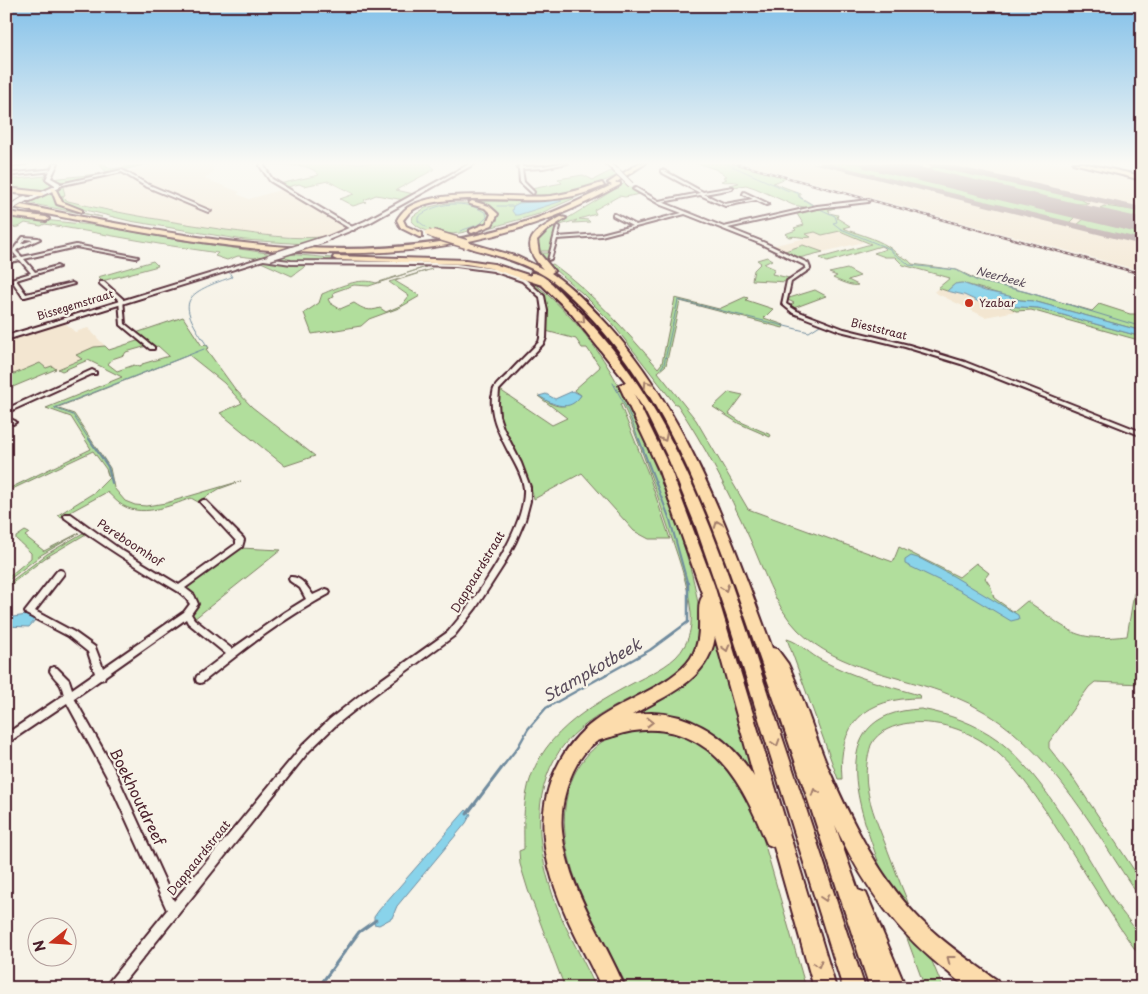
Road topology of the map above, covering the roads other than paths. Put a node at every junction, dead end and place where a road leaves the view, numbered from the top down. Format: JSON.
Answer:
{"nodes":[{"id":1,"x":74,"y":209,"type":"edge"},
{"id":2,"x":320,"y":209,"type":"edge"},
{"id":3,"x":389,"y":209,"type":"edge"},
{"id":4,"x":411,"y":209,"type":"edge"},
{"id":5,"x":418,"y":209,"type":"edge"},
{"id":6,"x":490,"y":209,"type":"edge"},
{"id":7,"x":554,"y":209,"type":"edge"},
{"id":8,"x":565,"y":209,"type":"edge"},
{"id":9,"x":576,"y":209,"type":"edge"},
{"id":10,"x":677,"y":209,"type":"edge"},
{"id":11,"x":811,"y":209,"type":"edge"},
{"id":12,"x":7,"y":210,"type":"edge"},
{"id":13,"x":686,"y":213,"type":"junction"},
{"id":14,"x":614,"y":215,"type":"dead end"},
{"id":15,"x":636,"y":226,"type":"junction"},
{"id":16,"x":134,"y":227,"type":"junction"},
{"id":17,"x":558,"y":227,"type":"dead end"},
{"id":18,"x":725,"y":228,"type":"junction"},
{"id":19,"x":353,"y":229,"type":"junction"},
{"id":20,"x":434,"y":236,"type":"edge"},
{"id":21,"x":434,"y":236,"type":"edge"},
{"id":22,"x":434,"y":236,"type":"edge"},
{"id":23,"x":434,"y":236,"type":"edge"},
{"id":24,"x":176,"y":237,"type":"junction"},
{"id":25,"x":417,"y":238,"type":"junction"},
{"id":26,"x":555,"y":238,"type":"junction"},
{"id":27,"x":16,"y":248,"type":"junction"},
{"id":28,"x":136,"y":257,"type":"dead end"},
{"id":29,"x":267,"y":258,"type":"junction"},
{"id":30,"x":21,"y":259,"type":"junction"},
{"id":31,"x":549,"y":259,"type":"dead end"},
{"id":32,"x":6,"y":262,"type":"edge"},
{"id":33,"x":57,"y":267,"type":"dead end"},
{"id":34,"x":34,"y":274,"type":"junction"},
{"id":35,"x":102,"y":283,"type":"dead end"},
{"id":36,"x":559,"y":283,"type":"junction"},
{"id":37,"x":72,"y":284,"type":"dead end"},
{"id":38,"x":551,"y":289,"type":"junction"},
{"id":39,"x":122,"y":303,"type":"junction"},
{"id":40,"x":6,"y":338,"type":"edge"},
{"id":41,"x":152,"y":348,"type":"dead end"},
{"id":42,"x":609,"y":353,"type":"junction"},
{"id":43,"x":94,"y":373,"type":"dead end"},
{"id":44,"x":6,"y":411,"type":"edge"},
{"id":45,"x":1142,"y":434,"type":"edge"},
{"id":46,"x":203,"y":502,"type":"dead end"},
{"id":47,"x":68,"y":516,"type":"dead end"},
{"id":48,"x":60,"y":573,"type":"dead end"},
{"id":49,"x":293,"y":579,"type":"dead end"},
{"id":50,"x":707,"y":585,"type":"junction"},
{"id":51,"x":179,"y":589,"type":"junction"},
{"id":52,"x":326,"y":592,"type":"dead end"},
{"id":53,"x":311,"y":600,"type":"junction"},
{"id":54,"x":187,"y":614,"type":"junction"},
{"id":55,"x":763,"y":643,"type":"junction"},
{"id":56,"x":232,"y":654,"type":"junction"},
{"id":57,"x":54,"y":671,"type":"dead end"},
{"id":58,"x":101,"y":676,"type":"junction"},
{"id":59,"x":200,"y":679,"type":"dead end"},
{"id":60,"x":69,"y":698,"type":"junction"},
{"id":61,"x":587,"y":738,"type":"junction"},
{"id":62,"x":6,"y":740,"type":"edge"},
{"id":63,"x":825,"y":822,"type":"junction"},
{"id":64,"x":802,"y":906,"type":"junction"},
{"id":65,"x":174,"y":911,"type":"junction"},
{"id":66,"x":111,"y":988,"type":"edge"},
{"id":67,"x":614,"y":988,"type":"edge"},
{"id":68,"x":825,"y":988,"type":"edge"},
{"id":69,"x":854,"y":988,"type":"edge"},
{"id":70,"x":881,"y":988,"type":"edge"},
{"id":71,"x":895,"y":988,"type":"edge"},
{"id":72,"x":989,"y":988,"type":"edge"}],
"edges":[{"from":1,"to":16,"type":"highway"},
{"from":2,"to":19,"type":"street"},
{"from":3,"to":19,"type":"street"},
{"from":4,"to":25,"type":"highway"},
{"from":5,"to":22,"type":"highway","bridge":true},
{"from":6,"to":21,"type":"highway","bridge":true},
{"from":7,"to":25,"type":"highway"},
{"from":8,"to":24,"type":"highway"},
{"from":9,"to":36,"type":"highway"},
{"from":10,"to":13,"type":"street","name":"Bieststraat"},
{"from":11,"to":18,"type":"street"},
{"from":12,"to":16,"type":"highway"},
{"from":12,"to":16,"type":"highway"},
{"from":13,"to":15,"type":"street"},
{"from":13,"to":18,"type":"street","name":"Bieststraat"},
{"from":14,"to":15,"type":"street"},
{"from":15,"to":26,"type":"street"},
{"from":16,"to":24,"type":"highway"},
{"from":16,"to":25,"type":"highway"},
{"from":17,"to":26,"type":"street"},
{"from":18,"to":45,"type":"street","name":"Bieststraat"},
{"from":19,"to":29,"type":"street","bridge":true},
{"from":20,"to":25,"type":"highway","bridge":true},
{"from":23,"to":36,"type":"highway","bridge":true},
{"from":24,"to":38,"type":"highway"},
{"from":25,"to":38,"type":"highway"},
{"from":26,"to":31,"type":"street"},
{"from":27,"to":27,"type":"street"},
{"from":27,"to":30,"type":"street"},
{"from":28,"to":30,"type":"street"},
{"from":29,"to":39,"type":"street"},
{"from":29,"to":65,"type":"street","name":"Dappaardstraat"},
{"from":30,"to":32,"type":"street"},
{"from":30,"to":34,"type":"street"},
{"from":33,"to":34,"type":"street"},
{"from":34,"to":37,"type":"street"},
{"from":35,"to":39,"type":"street","name":"Bissegemstraat"},
{"from":55,"to":36,"type":"highway","one_way":true},
{"from":38,"to":42,"type":"highway","one_way":true},
{"from":39,"to":40,"type":"street","name":"Bissegemstraat"},
{"from":39,"to":41,"type":"street","name":"Bissegemstraat"},
{"from":42,"to":50,"type":"highway"},
{"from":42,"to":69,"type":"highway","one_way":true},
{"from":43,"to":44,"type":"street"},
{"from":46,"to":51,"type":"street"},
{"from":47,"to":51,"type":"street","name":"Pereboomhof"},
{"from":48,"to":58,"type":"street"},
{"from":49,"to":53,"type":"street"},
{"from":50,"to":61,"type":"highway"},
{"from":50,"to":64,"type":"highway","one_way":true},
{"from":51,"to":54,"type":"street","name":"Pereboomhof"},
{"from":52,"to":53,"type":"street"},
{"from":53,"to":56,"type":"street"},
{"from":54,"to":56,"type":"street"},
{"from":54,"to":58,"type":"street"},
{"from":63,"to":55,"type":"highway","one_way":true},
{"from":72,"to":55,"type":"highway","one_way":true},
{"from":56,"to":59,"type":"street"},
{"from":57,"to":60,"type":"street","name":"Boekhoutdreef"},
{"from":58,"to":60,"type":"street"},
{"from":60,"to":62,"type":"street"},
{"from":60,"to":65,"type":"street","name":"Boekhoutdreef"},
{"from":61,"to":64,"type":"highway","one_way":true},
{"from":61,"to":67,"type":"highway"},
{"from":63,"to":70,"type":"highway"},
{"from":63,"to":71,"type":"highway"},
{"from":64,"to":68,"type":"highway","one_way":true},
{"from":65,"to":66,"type":"street","name":"Dappaardstraat"}]}
